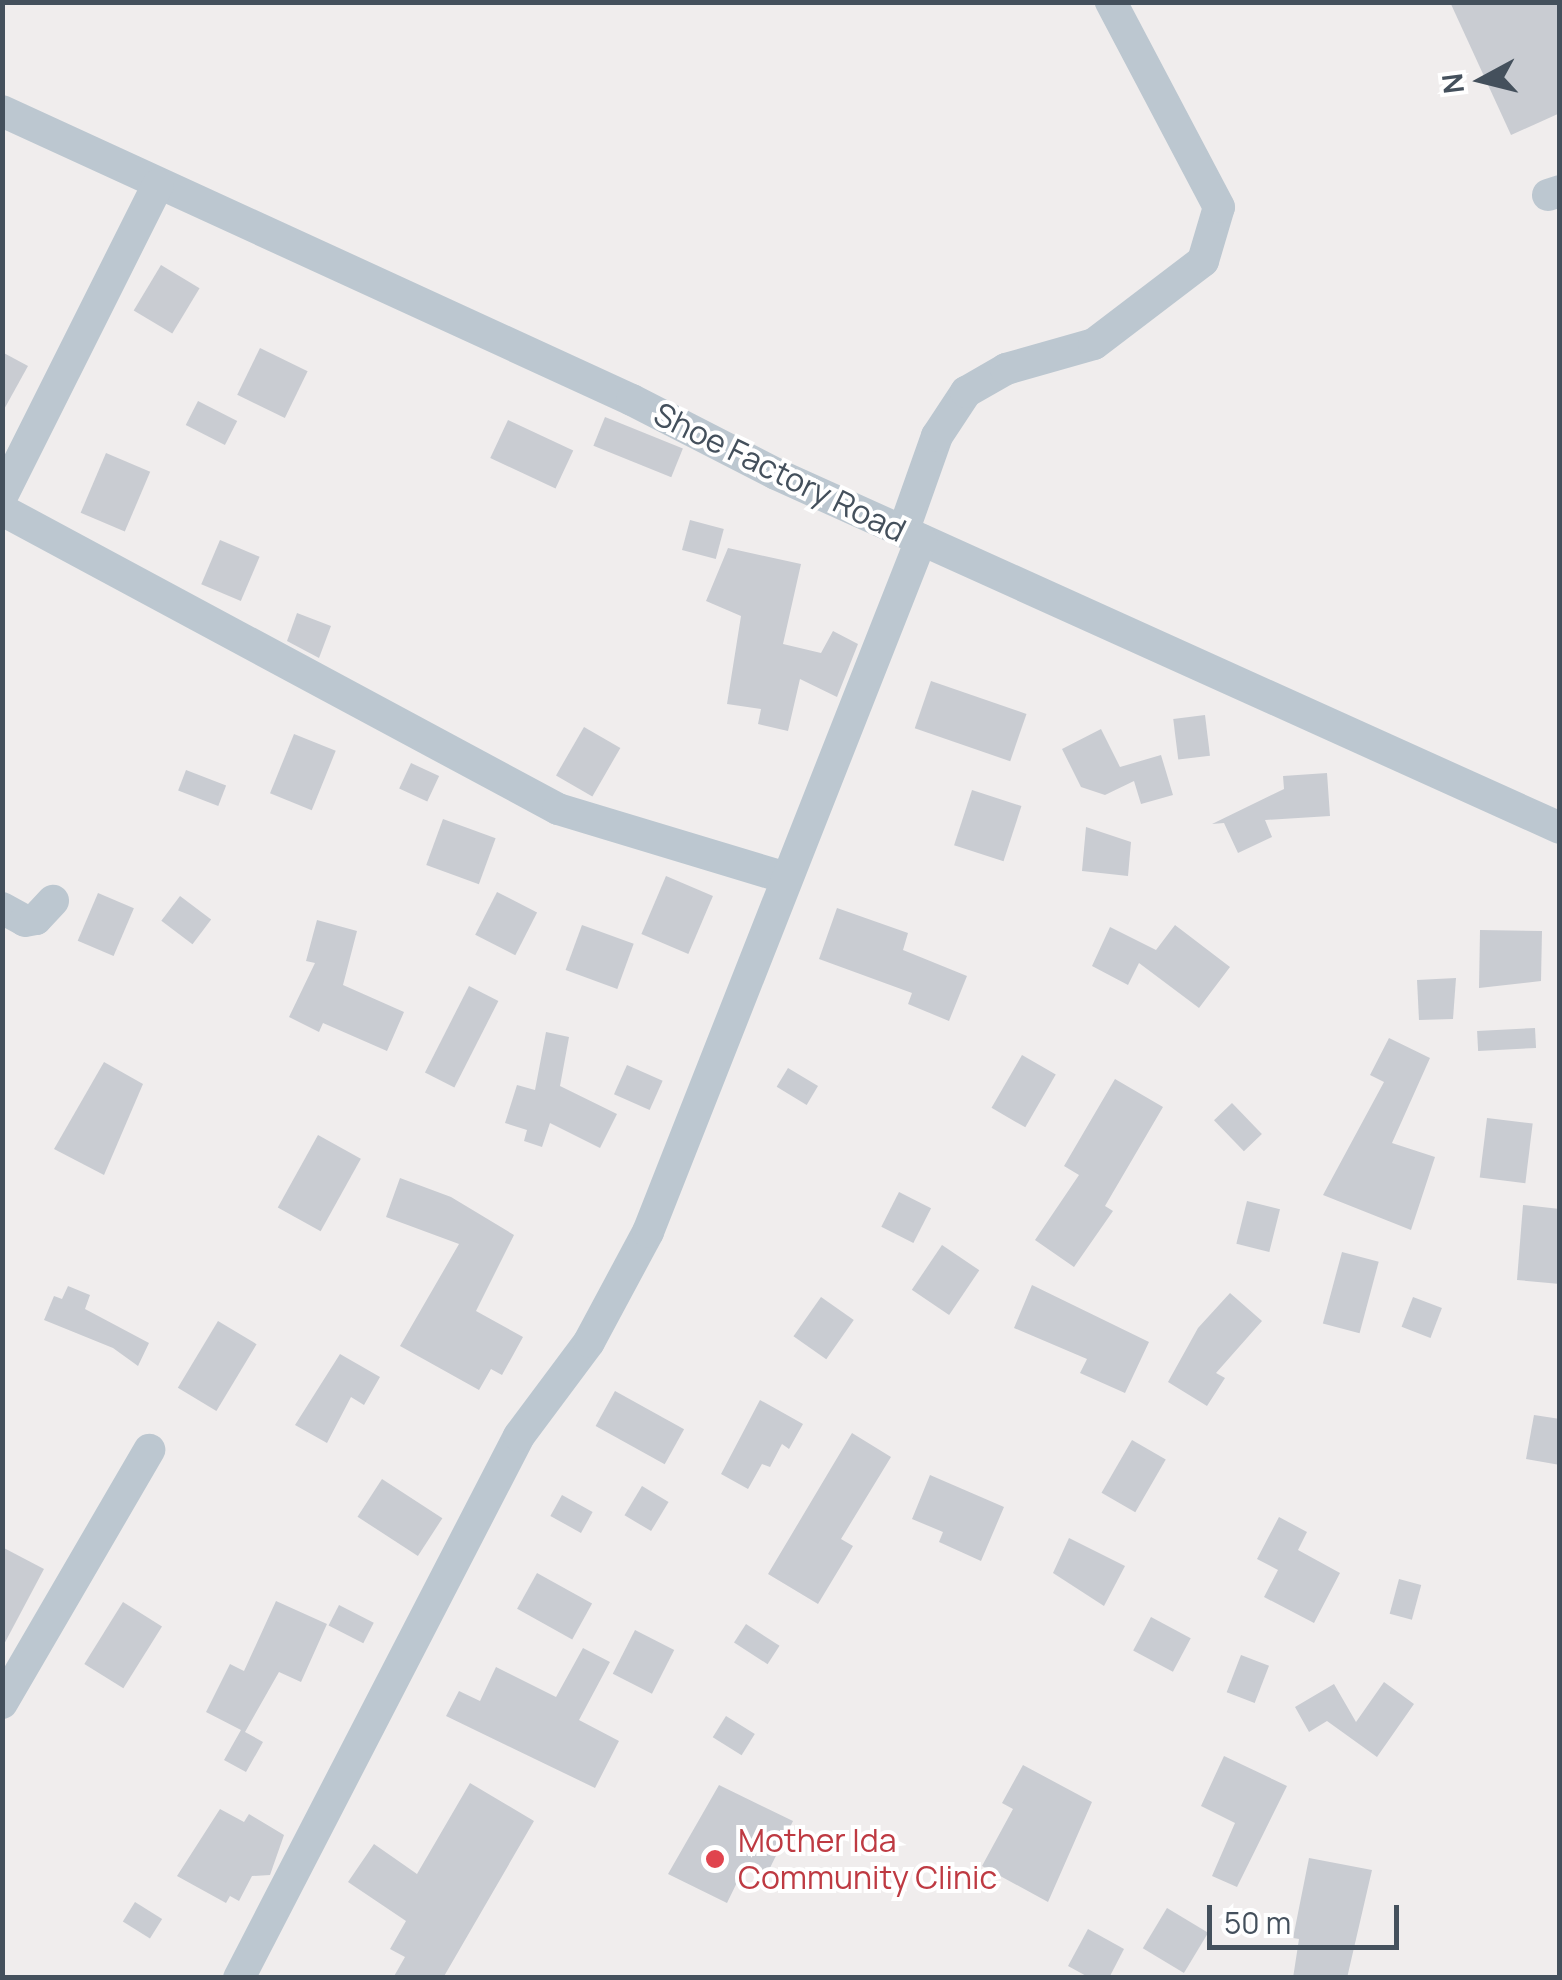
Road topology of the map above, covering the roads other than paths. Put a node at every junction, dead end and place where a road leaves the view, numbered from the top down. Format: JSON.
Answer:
{"nodes":[{"id":1,"x":1111,"y":2,"type":"edge"},
{"id":2,"x":2,"y":111,"type":"edge"},
{"id":3,"x":158,"y":185,"type":"junction"},
{"id":4,"x":2,"y":496,"type":"edge"},
{"id":5,"x":2,"y":510,"type":"edge"},
{"id":6,"x":912,"y":536,"type":"junction"},
{"id":7,"x":1560,"y":828,"type":"edge"},
{"id":8,"x":787,"y":878,"type":"junction"},
{"id":9,"x":53,"y":901,"type":"dead end"},
{"id":10,"x":2,"y":908,"type":"edge"},
{"id":11,"x":149,"y":1450,"type":"dead end"},
{"id":12,"x":2,"y":1703,"type":"edge"},
{"id":13,"x":239,"y":1978,"type":"edge"}],
"edges":[{"from":1,"to":6,"type":"street"},
{"from":2,"to":3,"type":"street","name":"Shoe Factory Road"},
{"from":3,"to":4,"type":"street"},
{"from":3,"to":6,"type":"street","name":"Shoe Factory Road"},
{"from":5,"to":8,"type":"street"},
{"from":6,"to":7,"type":"street","name":"Shoe Factory Road"},
{"from":6,"to":8,"type":"street"},
{"from":8,"to":13,"type":"street"},
{"from":9,"to":10,"type":"street"},
{"from":11,"to":12,"type":"street"}]}
